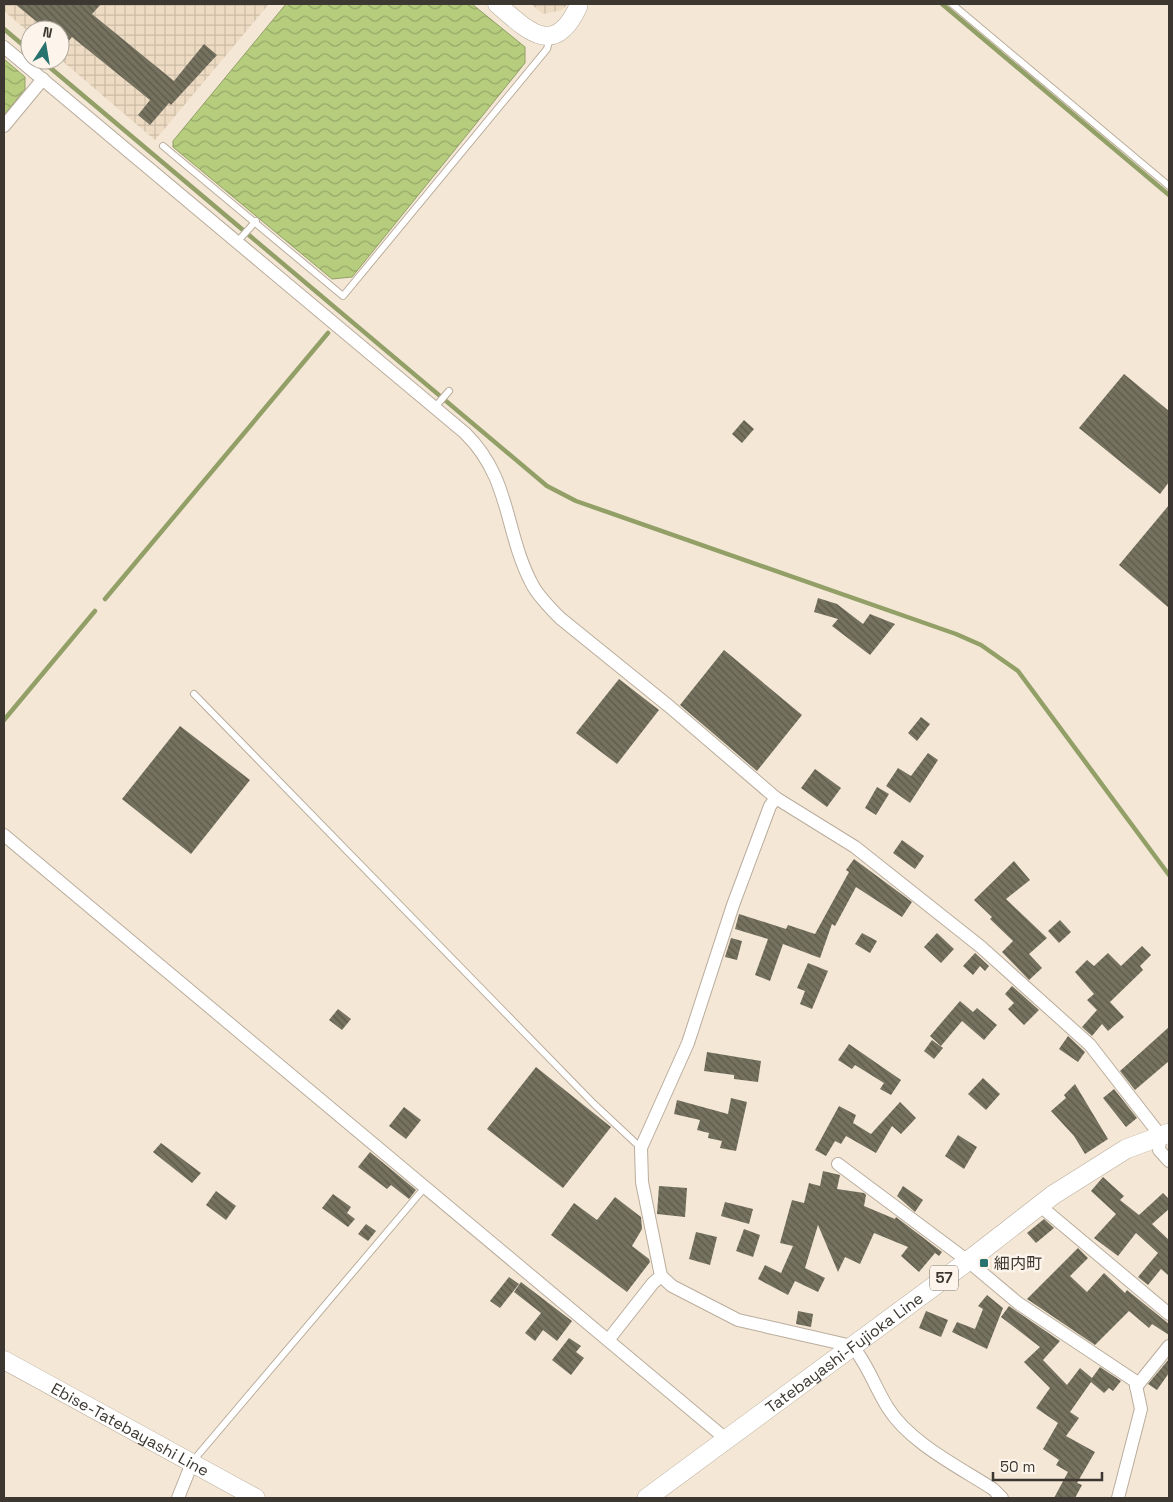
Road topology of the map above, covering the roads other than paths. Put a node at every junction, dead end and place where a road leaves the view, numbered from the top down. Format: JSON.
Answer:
{"nodes":[{"id":1,"x":497,"y":4,"type":"edge"},
{"id":2,"x":515,"y":4,"type":"edge"},
{"id":3,"x":952,"y":4,"type":"edge"},
{"id":4,"x":580,"y":5,"type":"edge"},
{"id":5,"x":550,"y":37,"type":"junction"},
{"id":6,"x":4,"y":47,"type":"edge"},
{"id":7,"x":43,"y":79,"type":"junction"},
{"id":8,"x":4,"y":126,"type":"edge"},
{"id":9,"x":163,"y":146,"type":"dead end"},
{"id":10,"x":1169,"y":186,"type":"edge"},
{"id":11,"x":254,"y":223,"type":"junction"},
{"id":12,"x":240,"y":238,"type":"junction"},
{"id":13,"x":448,"y":392,"type":"dead end"},
{"id":14,"x":437,"y":406,"type":"junction"},
{"id":15,"x":194,"y":694,"type":"dead end"},
{"id":16,"x":776,"y":798,"type":"junction"},
{"id":17,"x":4,"y":835,"type":"edge"},
{"id":18,"x":1165,"y":1134,"type":"edge"},
{"id":19,"x":641,"y":1148,"type":"junction"},
{"id":20,"x":1169,"y":1161,"type":"edge"},
{"id":21,"x":838,"y":1164,"type":"dead end"},
{"id":22,"x":426,"y":1186,"type":"junction"},
{"id":23,"x":1039,"y":1205,"type":"junction"},
{"id":24,"x":968,"y":1261,"type":"junction"},
{"id":25,"x":661,"y":1276,"type":"junction"},
{"id":26,"x":1169,"y":1314,"type":"edge"},
{"id":27,"x":609,"y":1339,"type":"junction"},
{"id":28,"x":852,"y":1346,"type":"junction"},
{"id":29,"x":1169,"y":1346,"type":"edge"},
{"id":30,"x":4,"y":1360,"type":"edge"},
{"id":31,"x":1136,"y":1387,"type":"junction"},
{"id":32,"x":726,"y":1439,"type":"junction"},
{"id":33,"x":192,"y":1463,"type":"junction"},
{"id":34,"x":178,"y":1498,"type":"edge"},
{"id":35,"x":256,"y":1498,"type":"edge"},
{"id":36,"x":647,"y":1498,"type":"edge"},
{"id":37,"x":1002,"y":1498,"type":"edge"},
{"id":38,"x":1118,"y":1498,"type":"edge"}],
"edges":[{"from":1,"to":5,"type":"main road"},
{"from":2,"to":4,"type":"main road"},
{"from":3,"to":10,"type":"lane"},
{"from":4,"to":5,"type":"main road"},
{"from":5,"to":11,"type":"lane"},
{"from":6,"to":7,"type":"street"},
{"from":7,"to":8,"type":"street"},
{"from":7,"to":12,"type":"street"},
{"from":9,"to":11,"type":"lane"},
{"from":11,"to":12,"type":"lane"},
{"from":12,"to":14,"type":"street"},
{"from":13,"to":14,"type":"lane"},
{"from":14,"to":16,"type":"street"},
{"from":15,"to":19,"type":"lane"},
{"from":16,"to":18,"type":"street"},
{"from":16,"to":19,"type":"street"},
{"from":17,"to":22,"type":"street"},
{"from":18,"to":20,"type":"street"},
{"from":18,"to":23,"type":"main road","name":"Tatebayashi-Fujioka Line","number":"57"},
{"from":19,"to":25,"type":"street"},
{"from":21,"to":24,"type":"street"},
{"from":22,"to":27,"type":"street"},
{"from":22,"to":33,"type":"lane"},
{"from":23,"to":24,"type":"main road","name":"Tatebayashi-Fujioka Line","number":"57"},
{"from":23,"to":26,"type":"street"},
{"from":24,"to":28,"type":"main road","name":"Tatebayashi-Fujioka Line","number":"57"},
{"from":24,"to":31,"type":"street"},
{"from":25,"to":27,"type":"street"},
{"from":25,"to":28,"type":"street"},
{"from":27,"to":32,"type":"street"},
{"from":28,"to":32,"type":"main road","name":"Tatebayashi-Fujioka Line","number":"57"},
{"from":28,"to":37,"type":"street"},
{"from":29,"to":31,"type":"street"},
{"from":30,"to":33,"type":"main road","name":"Ebise-Tatebayashi Line"},
{"from":31,"to":38,"type":"street"},
{"from":32,"to":36,"type":"main road","name":"Tatebayashi-Fujioka Line","number":"57"},
{"from":33,"to":34,"type":"street"},
{"from":33,"to":35,"type":"main road","name":"Ebise-Tatebayashi Line"}]}
